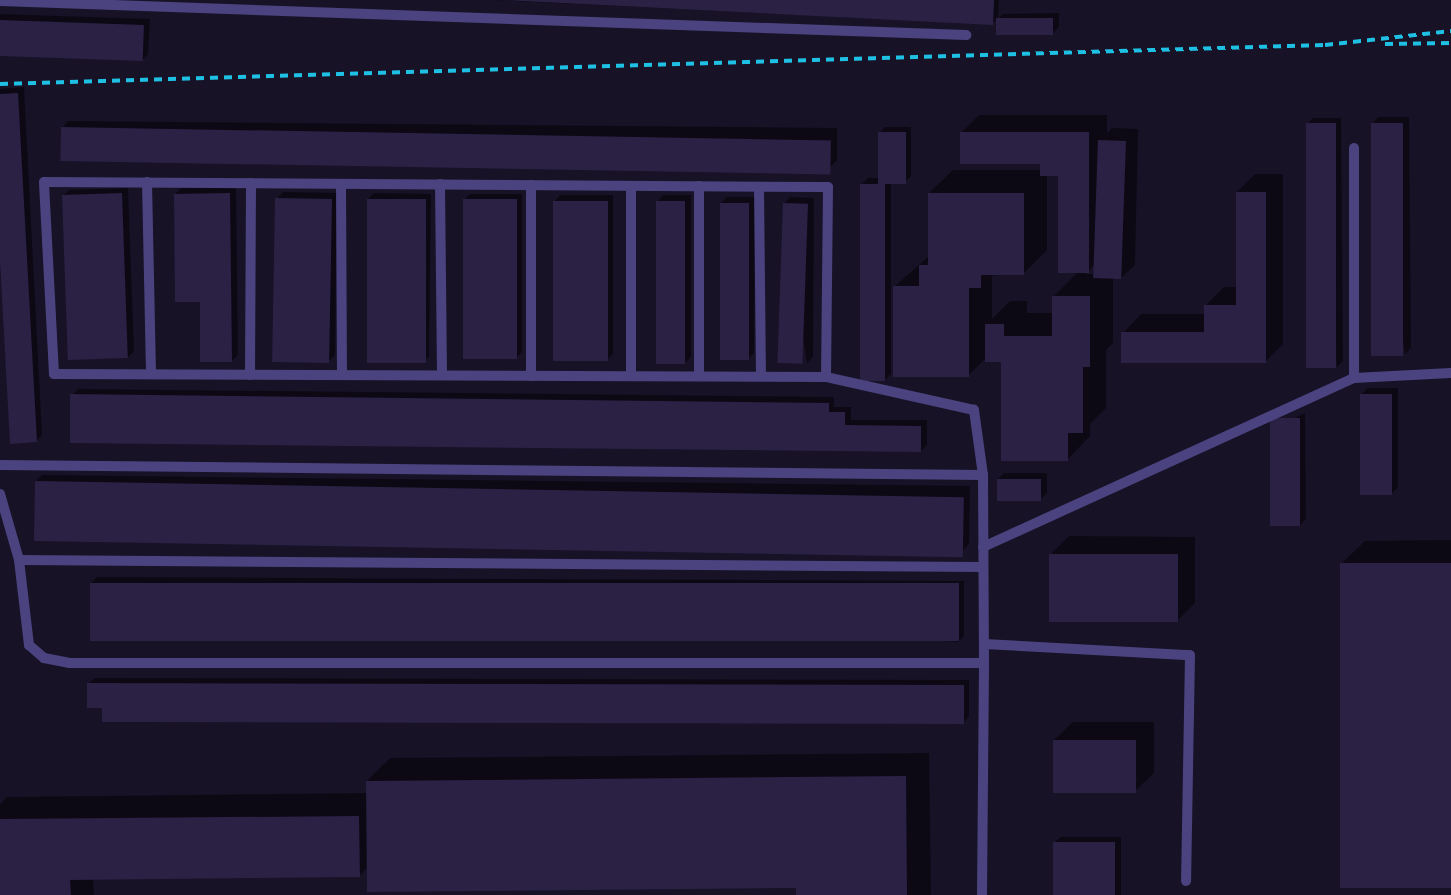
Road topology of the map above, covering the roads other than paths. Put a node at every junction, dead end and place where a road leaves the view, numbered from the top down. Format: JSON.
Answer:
{"nodes":[{"id":1,"x":0,"y":1,"type":"edge"},
{"id":2,"x":966,"y":35,"type":"dead end"},
{"id":3,"x":1354,"y":148,"type":"dead end"},
{"id":4,"x":147,"y":182,"type":"junction"},
{"id":5,"x":251,"y":183,"type":"junction"},
{"id":6,"x":341,"y":184,"type":"junction"},
{"id":7,"x":440,"y":184,"type":"junction"},
{"id":8,"x":531,"y":185,"type":"junction"},
{"id":9,"x":631,"y":186,"type":"junction"},
{"id":10,"x":698,"y":186,"type":"junction"},
{"id":11,"x":759,"y":187,"type":"junction"},
{"id":12,"x":1451,"y":373,"type":"edge"},
{"id":13,"x":151,"y":374,"type":"junction"},
{"id":14,"x":250,"y":375,"type":"junction"},
{"id":15,"x":342,"y":375,"type":"junction"},
{"id":16,"x":442,"y":375,"type":"junction"},
{"id":17,"x":531,"y":376,"type":"junction"},
{"id":18,"x":631,"y":376,"type":"junction"},
{"id":19,"x":699,"y":376,"type":"junction"},
{"id":20,"x":761,"y":376,"type":"junction"},
{"id":21,"x":826,"y":377,"type":"junction"},
{"id":22,"x":1354,"y":378,"type":"junction"},
{"id":23,"x":0,"y":465,"type":"edge"},
{"id":24,"x":983,"y":475,"type":"junction"},
{"id":25,"x":0,"y":494,"type":"edge"},
{"id":26,"x":983,"y":547,"type":"junction"},
{"id":27,"x":20,"y":560,"type":"junction"},
{"id":28,"x":983,"y":567,"type":"junction"},
{"id":29,"x":984,"y":644,"type":"junction"},
{"id":30,"x":984,"y":663,"type":"junction"},
{"id":31,"x":1186,"y":881,"type":"dead end"},
{"id":32,"x":982,"y":895,"type":"edge"}],
"edges":[{"from":1,"to":2,"type":"street"},
{"from":3,"to":22,"type":"street"},
{"from":4,"to":5,"type":"street"},
{"from":4,"to":13,"type":"street"},
{"from":4,"to":13,"type":"street"},
{"from":5,"to":6,"type":"street"},
{"from":5,"to":14,"type":"street"},
{"from":6,"to":7,"type":"street"},
{"from":6,"to":15,"type":"street"},
{"from":7,"to":8,"type":"street"},
{"from":7,"to":16,"type":"street"},
{"from":8,"to":9,"type":"street"},
{"from":8,"to":17,"type":"street"},
{"from":9,"to":10,"type":"street"},
{"from":9,"to":18,"type":"street"},
{"from":10,"to":11,"type":"street"},
{"from":10,"to":19,"type":"street"},
{"from":11,"to":20,"type":"street"},
{"from":11,"to":21,"type":"street"},
{"from":12,"to":22,"type":"street"},
{"from":13,"to":14,"type":"street"},
{"from":14,"to":15,"type":"street"},
{"from":15,"to":16,"type":"street"},
{"from":16,"to":17,"type":"street"},
{"from":17,"to":18,"type":"street"},
{"from":18,"to":19,"type":"street"},
{"from":19,"to":20,"type":"street"},
{"from":20,"to":21,"type":"street"},
{"from":21,"to":24,"type":"street"},
{"from":22,"to":26,"type":"street"},
{"from":23,"to":24,"type":"street"},
{"from":24,"to":26,"type":"street"},
{"from":25,"to":27,"type":"street"},
{"from":26,"to":28,"type":"street"},
{"from":27,"to":28,"type":"street"},
{"from":27,"to":30,"type":"street"},
{"from":28,"to":29,"type":"street"},
{"from":29,"to":30,"type":"street"},
{"from":29,"to":31,"type":"street"},
{"from":30,"to":32,"type":"street"}]}
